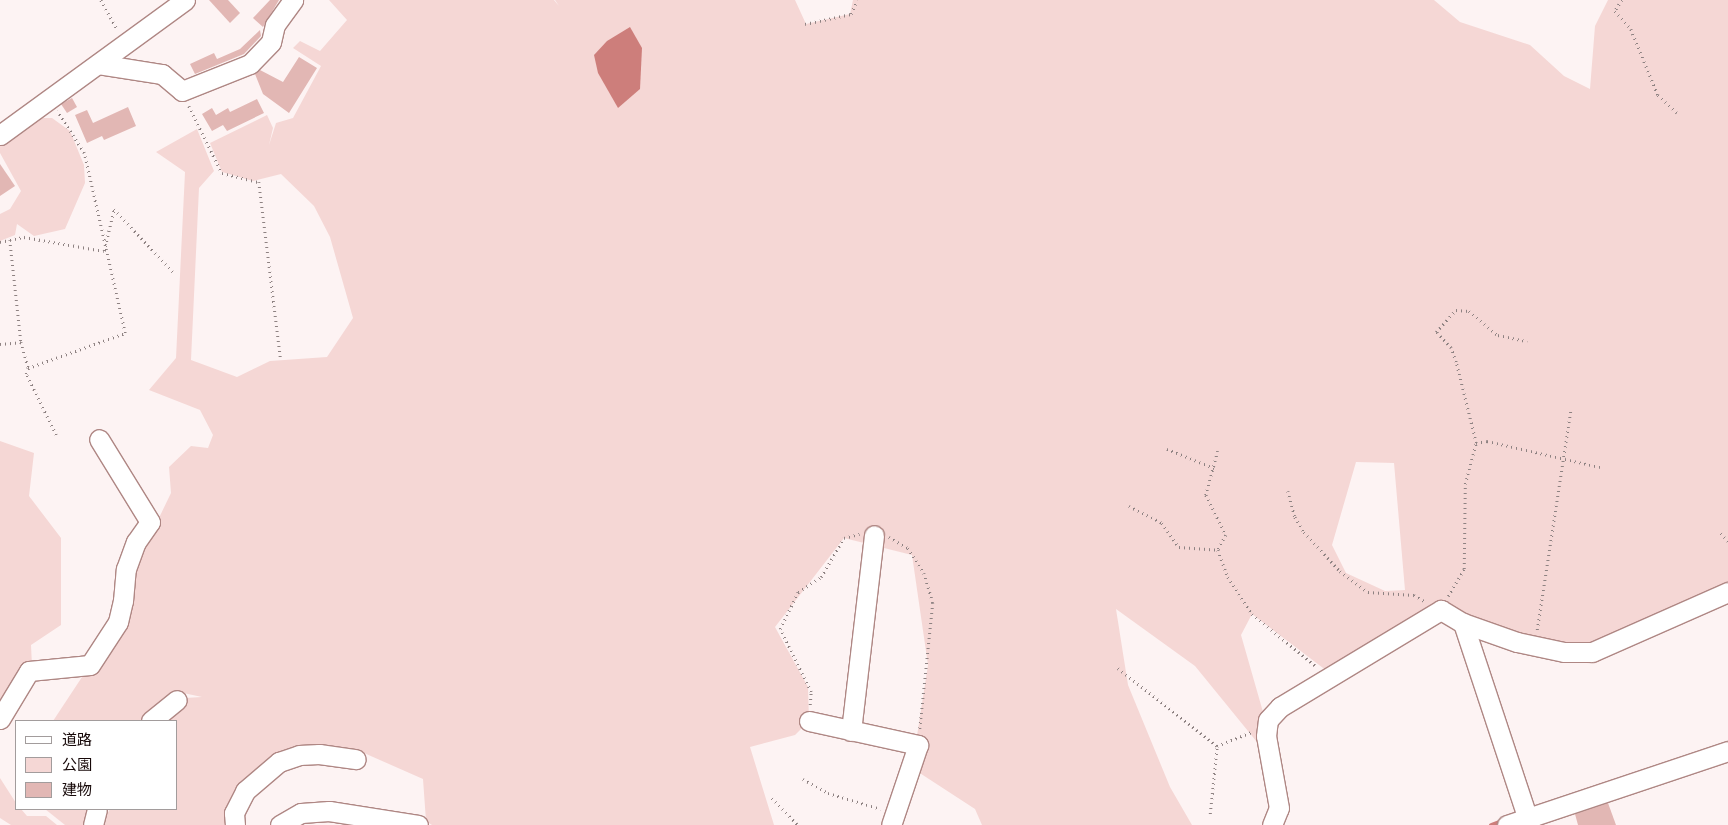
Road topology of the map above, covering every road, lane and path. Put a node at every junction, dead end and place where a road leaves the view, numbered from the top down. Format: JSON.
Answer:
{"nodes":[{"id":1,"x":101,"y":0,"type":"edge"},
{"id":2,"x":185,"y":0,"type":"edge"},
{"id":3,"x":293,"y":0,"type":"edge"},
{"id":4,"x":857,"y":0,"type":"edge"},
{"id":5,"x":1622,"y":0,"type":"edge"},
{"id":6,"x":806,"y":24,"type":"dead end"},
{"id":7,"x":125,"y":44,"type":"junction"},
{"id":8,"x":98,"y":64,"type":"junction"},
{"id":9,"x":182,"y":91,"type":"junction"},
{"id":10,"x":50,"y":99,"type":"junction"},
{"id":11,"x":1676,"y":113,"type":"dead end"},
{"id":12,"x":0,"y":135,"type":"edge"},
{"id":13,"x":10,"y":240,"type":"junction"},
{"id":14,"x":0,"y":242,"type":"edge"},
{"id":15,"x":104,"y":251,"type":"junction"},
{"id":16,"x":174,"y":273,"type":"dead end"},
{"id":17,"x":21,"y":342,"type":"junction"},
{"id":18,"x":1527,"y":342,"type":"dead end"},
{"id":19,"x":0,"y":344,"type":"edge"},
{"id":20,"x":281,"y":360,"type":"dead end"},
{"id":21,"x":28,"y":368,"type":"junction"},
{"id":22,"x":1571,"y":409,"type":"dead end"},
{"id":23,"x":56,"y":435,"type":"dead end"},
{"id":24,"x":98,"y":439,"type":"dead end"},
{"id":25,"x":1476,"y":443,"type":"junction"},
{"id":26,"x":1167,"y":449,"type":"dead end"},
{"id":27,"x":1218,"y":452,"type":"dead end"},
{"id":28,"x":1563,"y":458,"type":"junction"},
{"id":29,"x":1600,"y":467,"type":"dead end"},
{"id":30,"x":1214,"y":468,"type":"junction"},
{"id":31,"x":1288,"y":491,"type":"dead end"},
{"id":32,"x":1129,"y":506,"type":"dead end"},
{"id":33,"x":1721,"y":533,"type":"dead end"},
{"id":34,"x":874,"y":535,"type":"dead end"},
{"id":35,"x":1728,"y":541,"type":"edge"},
{"id":36,"x":1218,"y":550,"type":"junction"},
{"id":37,"x":1728,"y":592,"type":"edge"},
{"id":38,"x":1441,"y":610,"type":"junction"},
{"id":39,"x":1463,"y":622,"type":"junction"},
{"id":40,"x":1512,"y":640,"type":"junction"},
{"id":41,"x":1118,"y":668,"type":"dead end"},
{"id":42,"x":1328,"y":676,"type":"junction"},
{"id":43,"x":177,"y":700,"type":"dead end"},
{"id":44,"x":0,"y":719,"type":"edge"},
{"id":45,"x":152,"y":720,"type":"edge"},
{"id":46,"x":809,"y":721,"type":"dead end"},
{"id":47,"x":1267,"y":726,"type":"junction"},
{"id":48,"x":851,"y":731,"type":"junction"},
{"id":49,"x":1216,"y":746,"type":"junction"},
{"id":50,"x":1728,"y":751,"type":"edge"},
{"id":51,"x":356,"y":759,"type":"dead end"},
{"id":52,"x":803,"y":779,"type":"dead end"},
{"id":53,"x":772,"y":798,"type":"dead end"},
{"id":54,"x":98,"y":810,"type":"edge"},
{"id":55,"x":1210,"y":814,"type":"dead end"},
{"id":56,"x":1527,"y":816,"type":"edge"},
{"id":57,"x":893,"y":819,"type":"edge"},
{"id":58,"x":93,"y":825,"type":"edge"},
{"id":59,"x":235,"y":825,"type":"edge"},
{"id":60,"x":280,"y":825,"type":"edge"},
{"id":61,"x":418,"y":825,"type":"edge"},
{"id":62,"x":798,"y":825,"type":"edge"},
{"id":63,"x":1272,"y":825,"type":"edge"},
{"id":64,"x":1507,"y":825,"type":"edge"}],
"edges":[{"from":1,"to":7,"type":"path"},
{"from":2,"to":7,"type":"street"},
{"from":3,"to":9,"type":"street"},
{"from":4,"to":6,"type":"path"},
{"from":5,"to":11,"type":"path"},
{"from":7,"to":8,"type":"street"},
{"from":8,"to":9,"type":"street"},
{"from":8,"to":10,"type":"street"},
{"from":9,"to":20,"type":"path"},
{"from":10,"to":12,"type":"street"},
{"from":10,"to":15,"type":"path"},
{"from":13,"to":14,"type":"path"},
{"from":13,"to":15,"type":"path"},
{"from":13,"to":17,"type":"path"},
{"from":15,"to":16,"type":"path"},
{"from":15,"to":21,"type":"path"},
{"from":17,"to":19,"type":"path"},
{"from":17,"to":21,"type":"path"},
{"from":18,"to":25,"type":"path"},
{"from":21,"to":23,"type":"path"},
{"from":22,"to":28,"type":"path"},
{"from":24,"to":44,"type":"street"},
{"from":25,"to":28,"type":"path"},
{"from":25,"to":38,"type":"path"},
{"from":26,"to":30,"type":"path"},
{"from":27,"to":30,"type":"path"},
{"from":28,"to":29,"type":"path"},
{"from":28,"to":40,"type":"path"},
{"from":30,"to":36,"type":"path"},
{"from":31,"to":38,"type":"path"},
{"from":32,"to":36,"type":"path"},
{"from":33,"to":35,"type":"path"},
{"from":34,"to":48,"type":"street"},
{"from":36,"to":42,"type":"path"},
{"from":37,"to":40,"type":"street"},
{"from":38,"to":39,"type":"street"},
{"from":38,"to":42,"type":"street"},
{"from":39,"to":40,"type":"street"},
{"from":39,"to":56,"type":"street"},
{"from":41,"to":49,"type":"path"},
{"from":42,"to":47,"type":"street"},
{"from":43,"to":45,"type":"street"},
{"from":46,"to":48,"type":"street"},
{"from":47,"to":49,"type":"path"},
{"from":47,"to":63,"type":"street"},
{"from":48,"to":57,"type":"street"},
{"from":49,"to":55,"type":"path"},
{"from":50,"to":56,"type":"street"},
{"from":51,"to":59,"type":"street"},
{"from":52,"to":57,"type":"path"},
{"from":53,"to":62,"type":"path"},
{"from":54,"to":58,"type":"street"},
{"from":56,"to":64,"type":"street"},
{"from":60,"to":61,"type":"street"}]}
